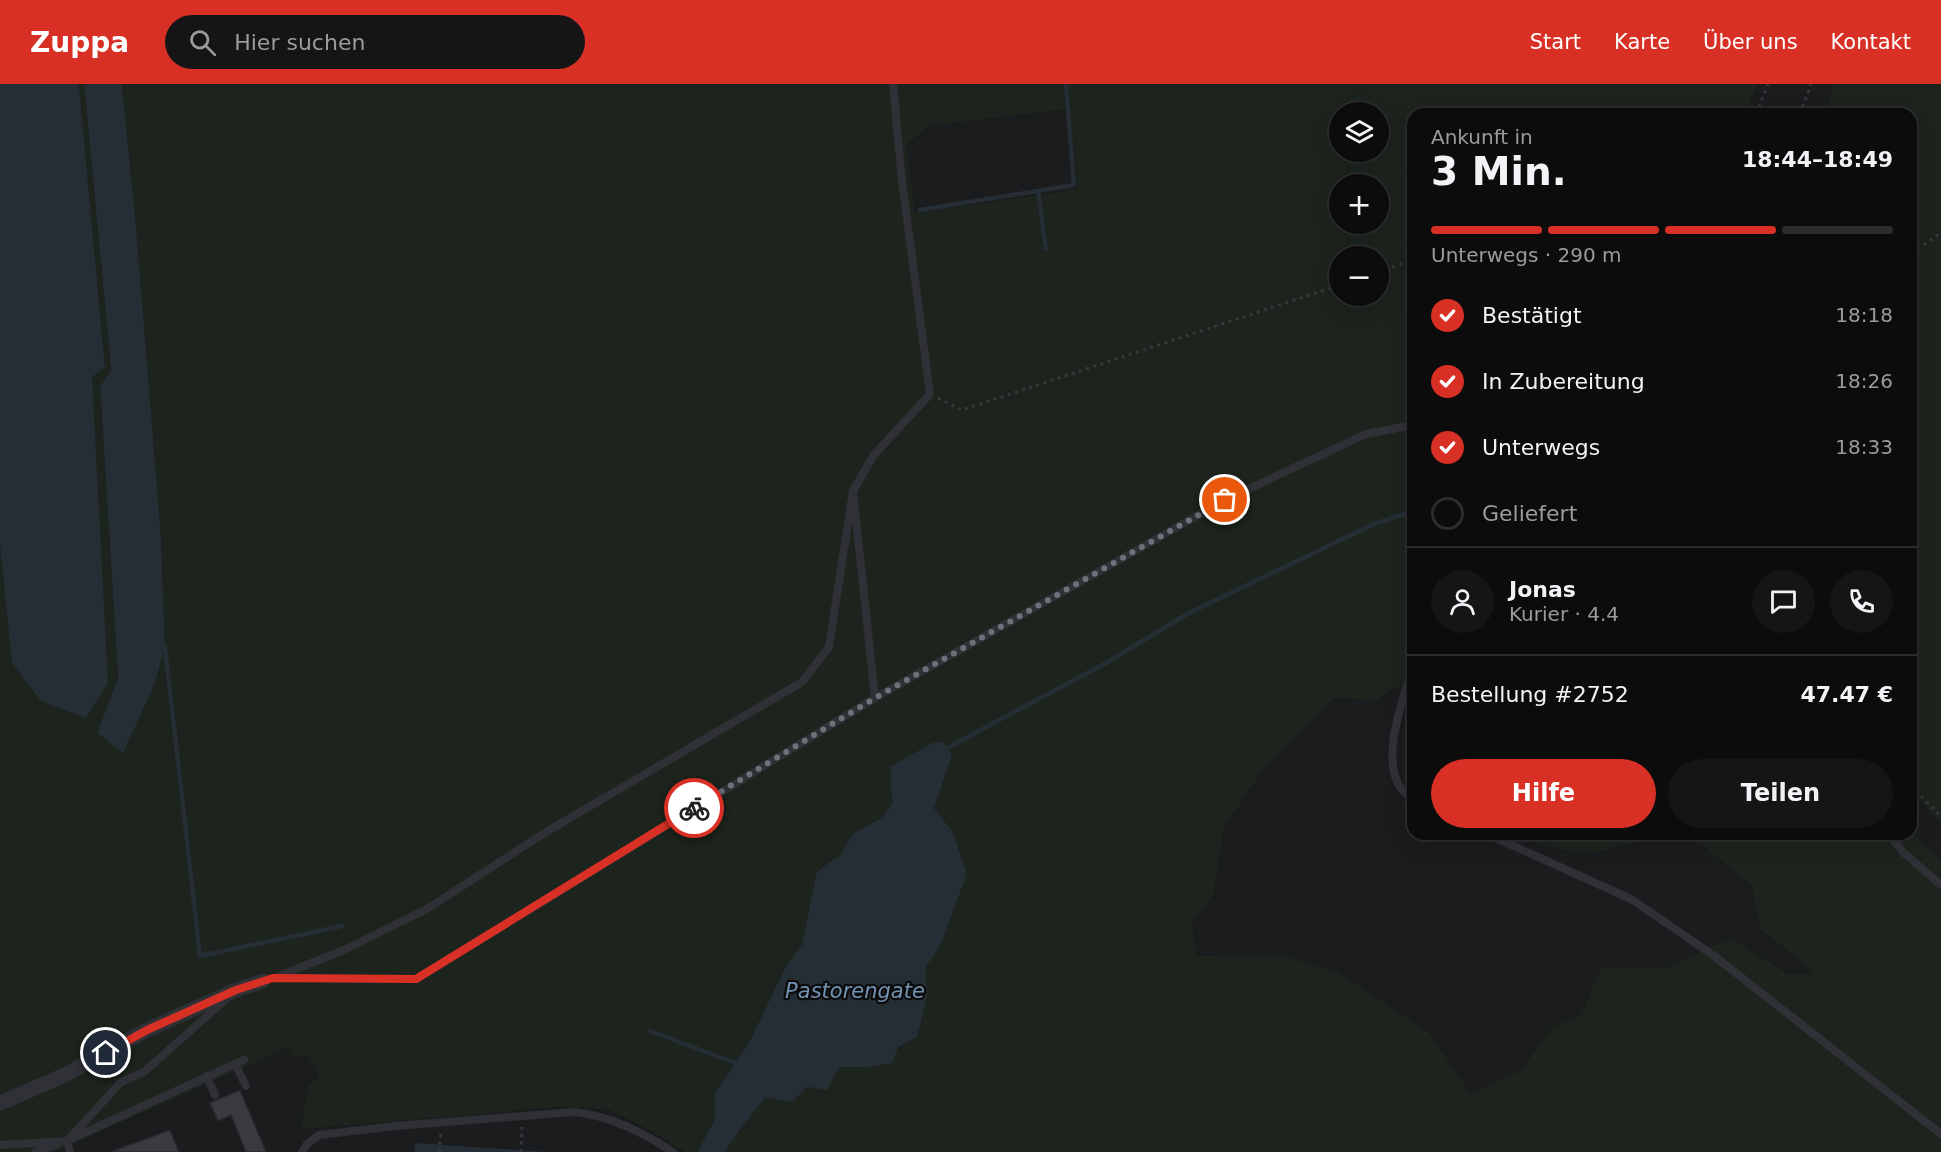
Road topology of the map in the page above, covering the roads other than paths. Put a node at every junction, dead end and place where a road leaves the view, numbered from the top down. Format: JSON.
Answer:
{"nodes":[{"id":1,"x":893,"y":84,"type":"edge"},
{"id":2,"x":1407,"y":425,"type":"edge"},
{"id":3,"x":853,"y":491,"type":"junction"},
{"id":4,"x":1407,"y":687,"type":"edge"},
{"id":5,"x":875,"y":698,"type":"junction"},
{"id":6,"x":1407,"y":795,"type":"edge"},
{"id":7,"x":1500,"y":840,"type":"edge"},
{"id":8,"x":1893,"y":840,"type":"edge"},
{"id":9,"x":1941,"y":885,"type":"edge"},
{"id":10,"x":268,"y":980,"type":"junction"},
{"id":11,"x":236,"y":990,"type":"junction"},
{"id":12,"x":244,"y":1060,"type":"dead end"},
{"id":13,"x":235,"y":1064,"type":"junction"},
{"id":14,"x":206,"y":1076,"type":"junction"},
{"id":15,"x":246,"y":1086,"type":"dead end"},
{"id":16,"x":215,"y":1095,"type":"dead end"},
{"id":17,"x":0,"y":1103,"type":"edge"},
{"id":18,"x":1941,"y":1134,"type":"edge"},
{"id":19,"x":67,"y":1141,"type":"junction"},
{"id":20,"x":0,"y":1145,"type":"edge"},
{"id":21,"x":36,"y":1152,"type":"edge"},
{"id":22,"x":70,"y":1152,"type":"edge"},
{"id":23,"x":302,"y":1152,"type":"edge"},
{"id":24,"x":673,"y":1152,"type":"edge"}],
"edges":[{"from":1,"to":3,"type":"lane"},
{"from":2,"to":5,"type":"lane"},
{"from":3,"to":5,"type":"lane"},
{"from":3,"to":10,"type":"lane"},
{"from":4,"to":6,"type":"lane"},
{"from":5,"to":10,"type":"lane"},
{"from":7,"to":18,"type":"lane"},
{"from":8,"to":9,"type":"lane"},
{"from":10,"to":11,"type":"street"},
{"from":11,"to":17,"type":"street"},
{"from":11,"to":19,"type":"lane"},
{"from":12,"to":13,"type":"lane"},
{"from":13,"to":14,"type":"lane"},
{"from":13,"to":15,"type":"lane"},
{"from":14,"to":16,"type":"lane"},
{"from":14,"to":19,"type":"lane"},
{"from":19,"to":20,"type":"lane"},
{"from":19,"to":21,"type":"lane"},
{"from":19,"to":22,"type":"lane"},
{"from":23,"to":24,"type":"lane"}]}
